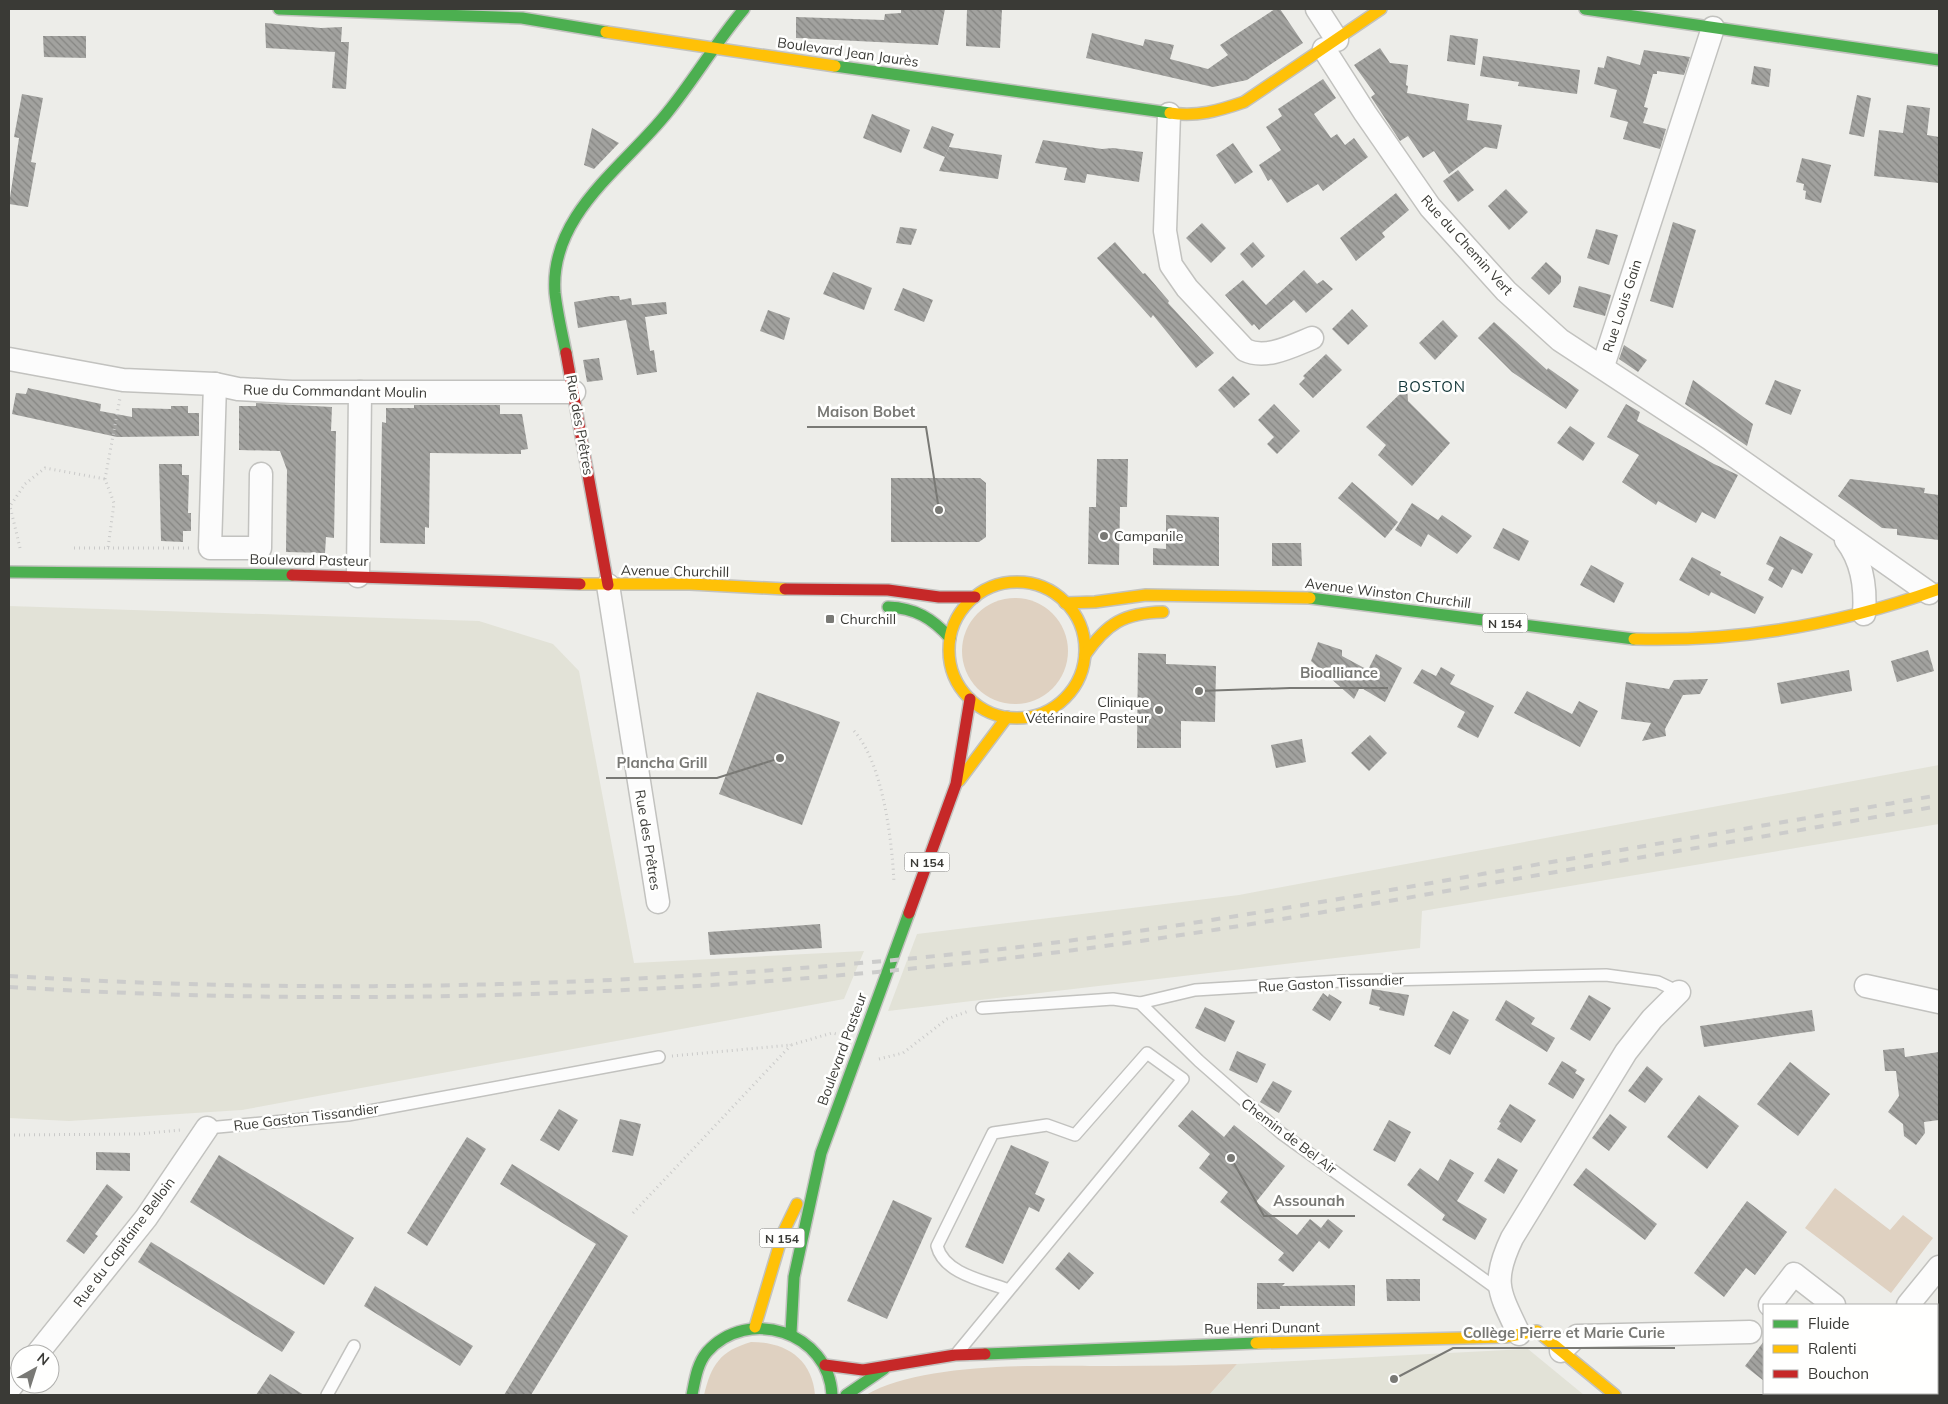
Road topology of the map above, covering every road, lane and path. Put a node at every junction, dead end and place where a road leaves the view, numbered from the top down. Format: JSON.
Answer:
{"nodes":[{"id":1,"x":279,"y":9,"type":"edge"},
{"id":2,"x":744,"y":9,"type":"edge"},
{"id":3,"x":1317,"y":9,"type":"edge"},
{"id":4,"x":1381,"y":9,"type":"edge"},
{"id":5,"x":1585,"y":9,"type":"edge"},
{"id":6,"x":1713,"y":28,"type":"junction"},
{"id":7,"x":1330,"y":45,"type":"junction"},
{"id":8,"x":713,"y":49,"type":"junction"},
{"id":9,"x":1939,"y":60,"type":"edge"},
{"id":10,"x":1169,"y":114,"type":"junction"},
{"id":11,"x":1312,"y":338,"type":"dead end"},
{"id":12,"x":9,"y":359,"type":"edge"},
{"id":13,"x":1603,"y":366,"type":"junction"},
{"id":14,"x":123,"y":380,"type":"junction"},
{"id":15,"x":215,"y":384,"type":"junction"},
{"id":16,"x":360,"y":392,"type":"junction"},
{"id":17,"x":574,"y":392,"type":"junction"},
{"id":18,"x":261,"y":474,"type":"dead end"},
{"id":19,"x":105,"y":479,"type":"junction"},
{"id":20,"x":1839,"y":532,"type":"junction"},
{"id":21,"x":14,"y":548,"type":"dead end"},
{"id":22,"x":20,"y":548,"type":"junction"},
{"id":23,"x":30,"y":548,"type":"dead end"},
{"id":24,"x":69,"y":548,"type":"dead end"},
{"id":25,"x":108,"y":548,"type":"junction"},
{"id":26,"x":210,"y":548,"type":"junction"},
{"id":27,"x":9,"y":572,"type":"edge"},
{"id":28,"x":358,"y":576,"type":"junction"},
{"id":29,"x":608,"y":585,"type":"junction"},
{"id":30,"x":1934,"y":591,"type":"edge"},
{"id":31,"x":670,"y":596,"type":"dead end"},
{"id":32,"x":975,"y":597,"type":"junction"},
{"id":33,"x":1065,"y":603,"type":"junction"},
{"id":34,"x":874,"y":608,"type":"dead end"},
{"id":35,"x":1171,"y":612,"type":"dead end"},
{"id":36,"x":1864,"y":614,"type":"junction"},
{"id":37,"x":950,"y":638,"type":"junction"},
{"id":38,"x":1085,"y":655,"type":"junction"},
{"id":39,"x":970,"y":699,"type":"junction"},
{"id":40,"x":1007,"y":717,"type":"junction"},
{"id":41,"x":854,"y":731,"type":"dead end"},
{"id":42,"x":956,"y":784,"type":"junction"},
{"id":43,"x":895,"y":892,"type":"dead end"},
{"id":44,"x":658,"y":902,"type":"dead end"},
{"id":45,"x":1866,"y":986,"type":"dead end"},
{"id":46,"x":1679,"y":992,"type":"joint"},
{"id":47,"x":1939,"y":1002,"type":"edge"},
{"id":48,"x":1140,"y":1003,"type":"junction"},
{"id":49,"x":982,"y":1008,"type":"joint"},
{"id":50,"x":861,"y":1041,"type":"junction"},
{"id":51,"x":791,"y":1045,"type":"junction"},
{"id":52,"x":659,"y":1057,"type":"joint"},
{"id":53,"x":852,"y":1065,"type":"junction"},
{"id":54,"x":207,"y":1128,"type":"junction"},
{"id":55,"x":9,"y":1135,"type":"edge"},
{"id":56,"x":821,"y":1153,"type":"junction"},
{"id":57,"x":633,"y":1213,"type":"dead end"},
{"id":58,"x":1939,"y":1267,"type":"edge"},
{"id":59,"x":1009,"y":1290,"type":"junction"},
{"id":60,"x":1500,"y":1291,"type":"junction"},
{"id":61,"x":1771,"y":1304,"type":"edge"},
{"id":62,"x":1833,"y":1304,"type":"edge"},
{"id":63,"x":1909,"y":1304,"type":"edge"},
{"id":64,"x":1763,"y":1316,"type":"edge"},
{"id":65,"x":755,"y":1327,"type":"junction"},
{"id":66,"x":791,"y":1333,"type":"junction"},
{"id":67,"x":1519,"y":1334,"type":"junction"},
{"id":68,"x":1757,"y":1337,"type":"edge"},
{"id":69,"x":44,"y":1344,"type":"edge"},
{"id":70,"x":354,"y":1346,"type":"dead end"},
{"id":71,"x":1561,"y":1351,"type":"junction"},
{"id":72,"x":955,"y":1355,"type":"junction"},
{"id":73,"x":825,"y":1365,"type":"junction"},
{"id":74,"x":888,"y":1366,"type":"junction"},
{"id":75,"x":327,"y":1395,"type":"edge"},
{"id":76,"x":692,"y":1395,"type":"edge"},
{"id":77,"x":832,"y":1395,"type":"edge"},
{"id":78,"x":846,"y":1395,"type":"edge"},
{"id":79,"x":1615,"y":1395,"type":"edge"}],
"edges":[{"from":1,"to":8,"type":"main road","name":"Boulevard Jean Jaurès"},
{"from":2,"to":8,"type":"main road","name":"Rue des Prêtres"},
{"from":3,"to":7,"type":"street","name":"Rue du Chemin Vert"},
{"from":4,"to":7,"type":"main road","name":"Boulevard Jean Jaurès"},
{"from":5,"to":6,"type":"main road"},
{"from":6,"to":9,"type":"main road"},
{"from":6,"to":13,"type":"street","name":"Rue Louis Gain"},
{"from":7,"to":10,"type":"main road","name":"Boulevard Jean Jaurès"},
{"from":7,"to":13,"type":"street","name":"Rue du Chemin Vert"},
{"from":8,"to":10,"type":"main road","name":"Boulevard Jean Jaurès"},
{"from":8,"to":17,"type":"main road","name":"Rue des Prêtres"},
{"from":10,"to":11,"type":"street"},
{"from":12,"to":14,"type":"street","name":"Rue du Commandant Moulin"},
{"from":13,"to":20,"type":"street","name":"Rue Louis Gain"},
{"from":14,"to":15,"type":"street","name":"Rue du Commandant Moulin"},
{"from":14,"to":19,"type":"path"},
{"from":15,"to":16,"type":"street","name":"Rue du Commandant Moulin"},
{"from":15,"to":26,"type":"street"},
{"from":16,"to":17,"type":"street","name":"Rue du Commandant Moulin"},
{"from":16,"to":28,"type":"street"},
{"from":17,"to":29,"type":"main road","name":"Rue des Prêtres"},
{"from":18,"to":26,"type":"street"},
{"from":19,"to":22,"type":"path"},
{"from":19,"to":25,"type":"path"},
{"from":20,"to":30,"type":"street","name":"Rue Louis Gain"},
{"from":20,"to":36,"type":"street","name":"Rue Louis Gain"},
{"from":21,"to":22,"type":"path"},
{"from":22,"to":23,"type":"path"},
{"from":24,"to":25,"type":"path"},
{"from":25,"to":26,"type":"path"},
{"from":27,"to":28,"type":"main road","name":"Boulevard Pasteur"},
{"from":28,"to":29,"type":"main road","name":"Boulevard Pasteur"},
{"from":29,"to":31,"type":"main road","name":"Avenue Churchill"},
{"from":29,"to":32,"type":"main road","name":"Avenue Churchill"},
{"from":29,"to":44,"type":"street","name":"Rue des Prêtres"},
{"from":30,"to":36,"type":"main road","name":"Avenue Winston Churchill","number":"N 154"},
{"from":32,"to":33,"type":"main road"},
{"from":32,"to":37,"type":"main road"},
{"from":33,"to":36,"type":"main road","name":"Avenue Winston Churchill","number":"N 154"},
{"from":33,"to":38,"type":"main road"},
{"from":34,"to":37,"type":"main road"},
{"from":35,"to":38,"type":"main road"},
{"from":37,"to":39,"type":"main road"},
{"from":38,"to":40,"type":"main road"},
{"from":39,"to":40,"type":"main road"},
{"from":39,"to":42,"type":"main road","number":"N 154"},
{"from":40,"to":42,"type":"main road","number":"N 154"},
{"from":41,"to":43,"type":"path"},
{"from":42,"to":50,"type":"main road","name":"Boulevard Pasteur","number":"N 154"},
{"from":45,"to":47,"type":"street"},
{"from":46,"to":48,"type":"lane","name":"Rue Gaston Tissandier"},
{"from":46,"to":60,"type":"street"},
{"from":48,"to":49,"type":"lane","name":"Rue Gaston Tissandier"},
{"from":48,"to":60,"type":"lane","name":"Chemin de Bel Air"},
{"from":49,"to":53,"type":"path"},
{"from":50,"to":51,"type":"path"},
{"from":50,"to":53,"type":"main road","name":"Boulevard Pasteur","number":"N 154"},
{"from":51,"to":52,"type":"path"},
{"from":51,"to":57,"type":"path"},
{"from":52,"to":54,"type":"lane","name":"Rue Gaston Tissandier"},
{"from":53,"to":56,"type":"main road","name":"Boulevard Pasteur","number":"N 154"},
{"from":54,"to":55,"type":"path"},
{"from":54,"to":69,"type":"street","name":"Rue du Capitaine Belloin"},
{"from":56,"to":65,"type":"main road","number":"N 154"},
{"from":56,"to":66,"type":"main road","name":"Boulevard Pasteur","number":"N 154"},
{"from":58,"to":63,"type":"street"},
{"from":59,"to":59,"type":"lane"},
{"from":59,"to":72,"type":"lane"},
{"from":60,"to":67,"type":"street"},
{"from":61,"to":62,"type":"street"},
{"from":64,"to":68,"type":"street"},
{"from":65,"to":66,"type":"main road"},
{"from":65,"to":76,"type":"main road"},
{"from":66,"to":73,"type":"main road"},
{"from":67,"to":71,"type":"main road","name":"Rue Henri Dunant"},
{"from":67,"to":72,"type":"main road","name":"Rue Henri Dunant"},
{"from":68,"to":71,"type":"street"},
{"from":70,"to":75,"type":"lane"},
{"from":71,"to":79,"type":"main road","name":"Rue Henri Dunant"},
{"from":72,"to":74,"type":"main road","name":"Rue Henri Dunant"},
{"from":73,"to":74,"type":"main road","name":"Rue Henri Dunant"},
{"from":73,"to":77,"type":"main road"},
{"from":74,"to":78,"type":"main road"}]}
